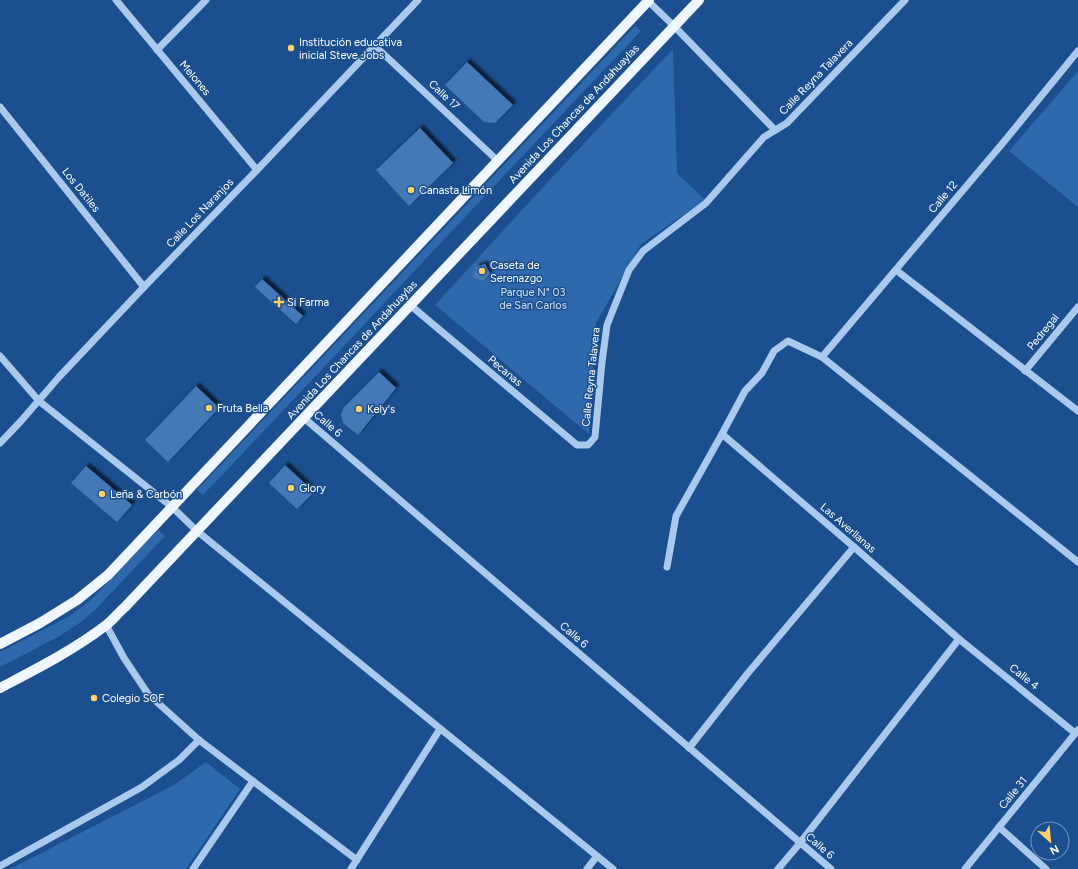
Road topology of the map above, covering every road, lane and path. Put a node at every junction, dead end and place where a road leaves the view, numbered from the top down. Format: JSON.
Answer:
{"nodes":[{"id":1,"x":116,"y":0,"type":"edge"},
{"id":2,"x":206,"y":0,"type":"edge"},
{"id":3,"x":418,"y":0,"type":"edge"},
{"id":4,"x":699,"y":0,"type":"edge"},
{"id":5,"x":905,"y":0,"type":"edge"},
{"id":6,"x":648,"y":1,"type":"edge"},
{"id":7,"x":674,"y":26,"type":"junction"},
{"id":8,"x":375,"y":46,"type":"junction"},
{"id":9,"x":157,"y":50,"type":"junction"},
{"id":10,"x":1078,"y":51,"type":"edge"},
{"id":11,"x":0,"y":107,"type":"edge"},
{"id":12,"x":775,"y":130,"type":"junction"},
{"id":13,"x":498,"y":161,"type":"junction"},
{"id":14,"x":257,"y":170,"type":"junction"},
{"id":15,"x":896,"y":270,"type":"junction"},
{"id":16,"x":144,"y":286,"type":"junction"},
{"id":17,"x":410,"y":305,"type":"junction"},
{"id":18,"x":1078,"y":307,"type":"edge"},
{"id":19,"x":0,"y":356,"type":"edge"},
{"id":20,"x":822,"y":357,"type":"junction"},
{"id":21,"x":1025,"y":371,"type":"junction"},
{"id":22,"x":39,"y":401,"type":"junction"},
{"id":23,"x":1078,"y":412,"type":"edge"},
{"id":24,"x":304,"y":418,"type":"junction"},
{"id":25,"x":722,"y":434,"type":"junction"},
{"id":26,"x":0,"y":443,"type":"edge"},
{"id":27,"x":588,"y":445,"type":"joint"},
{"id":28,"x":172,"y":507,"type":"junction"},
{"id":29,"x":197,"y":531,"type":"junction"},
{"id":30,"x":854,"y":547,"type":"junction"},
{"id":31,"x":1078,"y":562,"type":"edge"},
{"id":32,"x":667,"y":567,"type":"dead end"},
{"id":33,"x":106,"y":625,"type":"junction"},
{"id":34,"x":959,"y":639,"type":"junction"},
{"id":35,"x":0,"y":644,"type":"edge"},
{"id":36,"x":0,"y":688,"type":"edge"},
{"id":37,"x":440,"y":729,"type":"junction"},
{"id":38,"x":1077,"y":731,"type":"edge"},
{"id":39,"x":199,"y":740,"type":"junction"},
{"id":40,"x":689,"y":748,"type":"junction"},
{"id":41,"x":253,"y":781,"type":"junction"},
{"id":42,"x":998,"y":827,"type":"junction"},
{"id":43,"x":800,"y":843,"type":"junction"},
{"id":44,"x":597,"y":856,"type":"junction"},
{"id":45,"x":357,"y":860,"type":"junction"},
{"id":46,"x":0,"y":866,"type":"edge"},
{"id":47,"x":193,"y":869,"type":"edge"},
{"id":48,"x":351,"y":869,"type":"edge"},
{"id":49,"x":587,"y":869,"type":"edge"},
{"id":50,"x":613,"y":869,"type":"edge"},
{"id":51,"x":778,"y":869,"type":"edge"},
{"id":52,"x":830,"y":869,"type":"edge"},
{"id":53,"x":964,"y":869,"type":"edge"},
{"id":54,"x":1046,"y":869,"type":"edge"}],
"edges":[{"from":1,"to":9,"type":"street","name":"Melones"},
{"from":2,"to":9,"type":"street"},
{"from":3,"to":8,"type":"street","name":"Calle Los Naranjos"},
{"from":4,"to":7,"type":"main road","name":"Avenida Los Chancas de Andahuaylas"},
{"from":5,"to":12,"type":"street","name":"Calle Reyna Talavera"},
{"from":6,"to":7,"type":"street"},
{"from":6,"to":13,"type":"main road","name":"Avenida Los Chancas de Andahuaylas"},
{"from":7,"to":12,"type":"street"},
{"from":7,"to":17,"type":"main road","name":"Avenida Los Chancas de Andahuaylas"},
{"from":8,"to":13,"type":"street","name":"Calle 17"},
{"from":8,"to":14,"type":"street","name":"Calle Los Naranjos"},
{"from":9,"to":14,"type":"street","name":"Melones"},
{"from":10,"to":15,"type":"street","name":"Calle 12"},
{"from":11,"to":16,"type":"street","name":"Los Datiles"},
{"from":12,"to":27,"type":"street","name":"Calle Reyna Talavera"},
{"from":13,"to":28,"type":"main road","name":"Avenida Los Chancas de Andahuaylas"},
{"from":14,"to":16,"type":"street","name":"Calle Los Naranjos"},
{"from":15,"to":20,"type":"street","name":"Calle 12"},
{"from":15,"to":21,"type":"street"},
{"from":16,"to":22,"type":"street","name":"Calle Los Naranjos"},
{"from":17,"to":24,"type":"main road","name":"Avenida Los Chancas de Andahuaylas"},
{"from":17,"to":27,"type":"street","name":"Pecanas"},
{"from":18,"to":21,"type":"street","name":"Pedregal"},
{"from":19,"to":22,"type":"street"},
{"from":20,"to":25,"type":"street"},
{"from":20,"to":31,"type":"street"},
{"from":21,"to":23,"type":"street"},
{"from":22,"to":26,"type":"street","name":"Calle Los Naranjos"},
{"from":22,"to":28,"type":"street"},
{"from":24,"to":29,"type":"main road","name":"Avenida Los Chancas de Andahuaylas"},
{"from":24,"to":40,"type":"street","name":"Calle 6"},
{"from":25,"to":30,"type":"street","name":"Las Averllanas"},
{"from":25,"to":32,"type":"street"},
{"from":28,"to":29,"type":"street"},
{"from":28,"to":35,"type":"main road","name":"Avenida Los Chancas de Andahuaylas"},
{"from":29,"to":33,"type":"main road","name":"Avenida Los Chancas de Andahuaylas"},
{"from":29,"to":37,"type":"street"},
{"from":30,"to":34,"type":"street","name":"Las Averllanas"},
{"from":30,"to":40,"type":"street"},
{"from":33,"to":36,"type":"main road","name":"Avenida Los Chancas de Andahuaylas"},
{"from":33,"to":39,"type":"street"},
{"from":34,"to":38,"type":"street","name":"Calle 4"},
{"from":34,"to":43,"type":"street"},
{"from":37,"to":44,"type":"street"},
{"from":37,"to":45,"type":"street"},
{"from":38,"to":42,"type":"street","name":"Calle 31"},
{"from":39,"to":41,"type":"street"},
{"from":39,"to":46,"type":"street"},
{"from":40,"to":43,"type":"street","name":"Calle 6"},
{"from":41,"to":45,"type":"street"},
{"from":41,"to":47,"type":"street"},
{"from":42,"to":53,"type":"street","name":"Calle 31"},
{"from":42,"to":54,"type":"street"},
{"from":43,"to":51,"type":"street"},
{"from":43,"to":52,"type":"street","name":"Calle 6"},
{"from":44,"to":49,"type":"street"},
{"from":44,"to":50,"type":"street"},
{"from":45,"to":48,"type":"street"}]}
